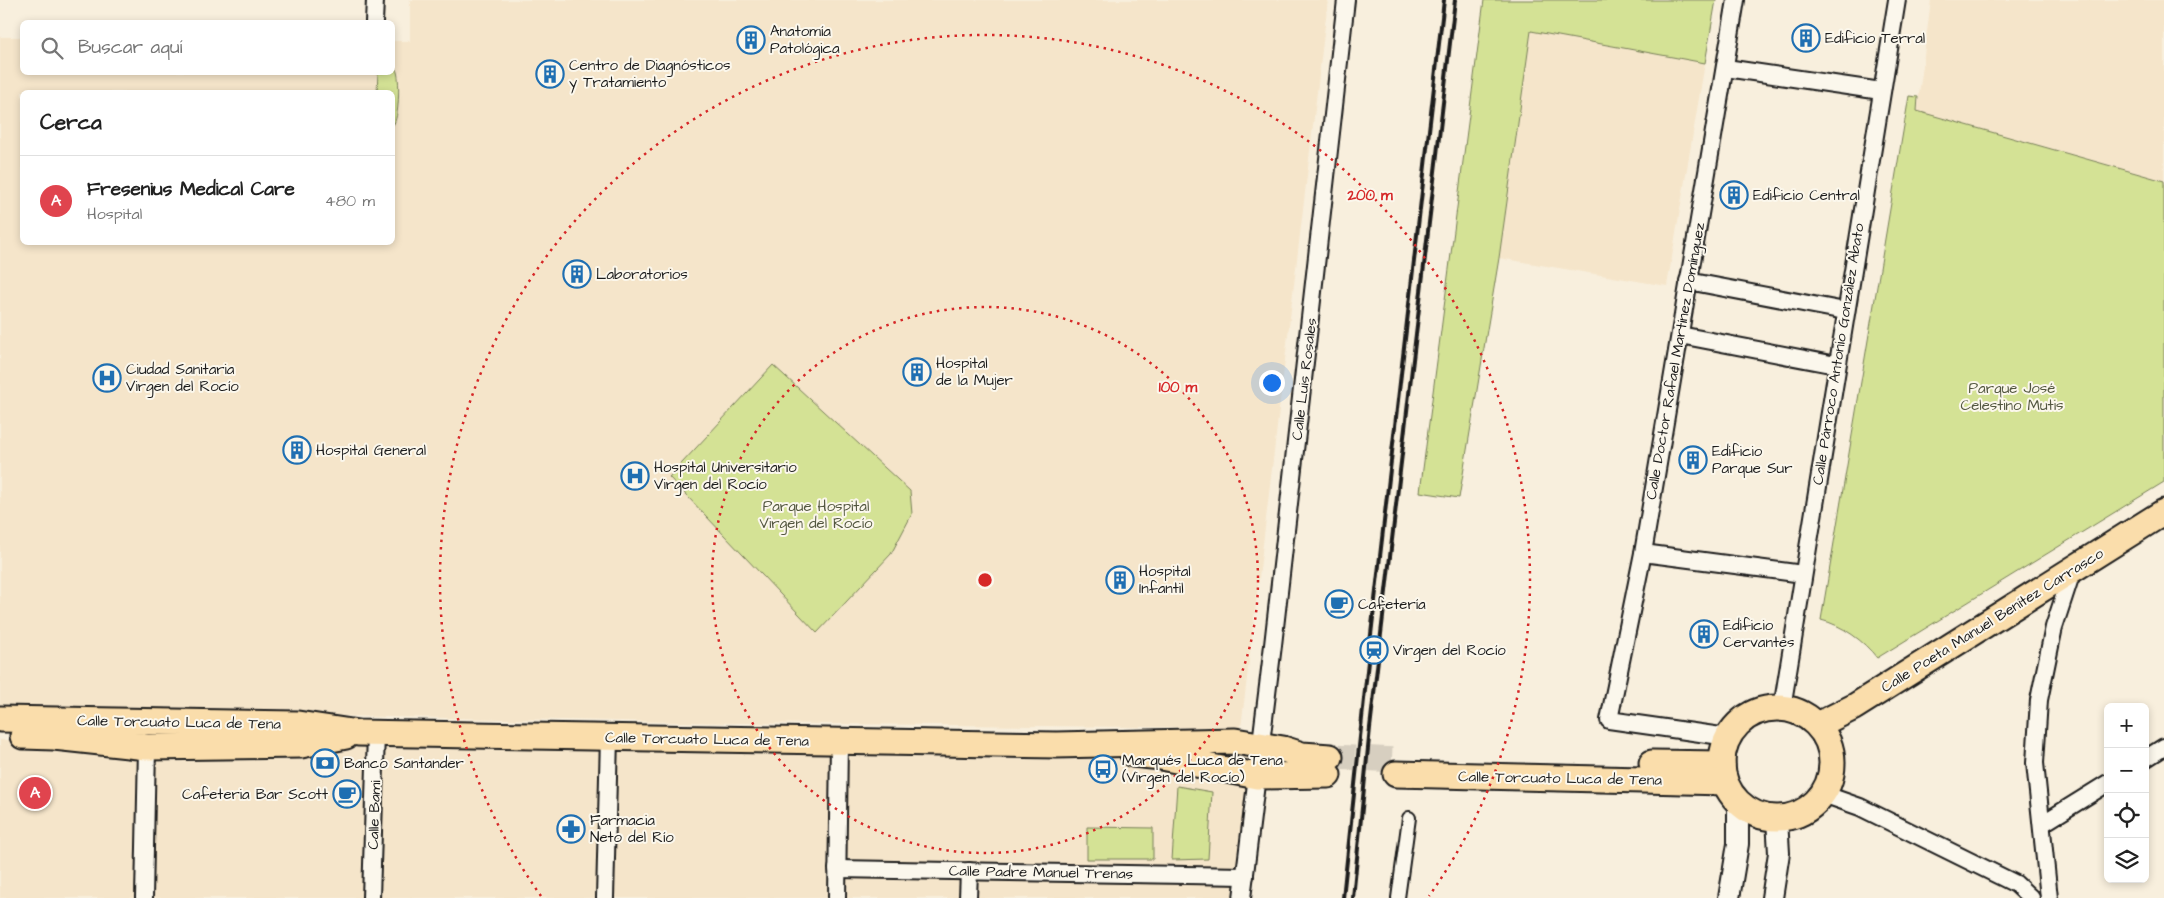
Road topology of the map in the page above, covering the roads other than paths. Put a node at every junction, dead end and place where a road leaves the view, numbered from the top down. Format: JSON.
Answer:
{"nodes":[{"id":1,"x":375,"y":0,"type":"edge"},
{"id":2,"x":1346,"y":0,"type":"edge"},
{"id":3,"x":1736,"y":0,"type":"edge"},
{"id":4,"x":1897,"y":0,"type":"edge"},
{"id":5,"x":374,"y":20,"type":"edge"},
{"id":6,"x":1726,"y":68,"type":"junction"},
{"id":7,"x":1881,"y":91,"type":"junction"},
{"id":8,"x":1688,"y":281,"type":"junction"},
{"id":9,"x":1845,"y":311,"type":"junction"},
{"id":10,"x":1680,"y":335,"type":"junction"},
{"id":11,"x":1836,"y":365,"type":"junction"},
{"id":12,"x":2164,"y":512,"type":"edge"},
{"id":13,"x":1643,"y":553,"type":"junction"},
{"id":14,"x":2073,"y":569,"type":"junction"},
{"id":15,"x":1803,"y":574,"type":"junction"},
{"id":16,"x":1782,"y":708,"type":"junction"},
{"id":17,"x":0,"y":719,"type":"edge"},
{"id":18,"x":1818,"y":726,"type":"junction"},
{"id":19,"x":367,"y":733,"type":"junction"},
{"id":20,"x":0,"y":735,"type":"edge"},
{"id":21,"x":608,"y":737,"type":"junction"},
{"id":22,"x":1728,"y":737,"type":"junction"},
{"id":23,"x":839,"y":741,"type":"junction"},
{"id":24,"x":1056,"y":745,"type":"junction"},
{"id":25,"x":147,"y":747,"type":"junction"},
{"id":26,"x":2164,"y":747,"type":"edge"},
{"id":27,"x":2149,"y":756,"type":"edge"},
{"id":28,"x":1258,"y":759,"type":"junction"},
{"id":29,"x":1329,"y":766,"type":"tunnel mouth"},
{"id":30,"x":1398,"y":767,"type":"tunnel mouth"},
{"id":31,"x":1728,"y":783,"type":"junction"},
{"id":32,"x":2104,"y":785,"type":"edge"},
{"id":33,"x":1824,"y":794,"type":"junction"},
{"id":34,"x":1408,"y":818,"type":"dead end"},
{"id":35,"x":1777,"y":819,"type":"junction"},
{"id":36,"x":2042,"y":824,"type":"junction"},
{"id":37,"x":837,"y":869,"type":"junction"},
{"id":38,"x":970,"y":871,"type":"junction"},
{"id":39,"x":1245,"y":876,"type":"junction"},
{"id":40,"x":144,"y":898,"type":"edge"},
{"id":41,"x":371,"y":898,"type":"edge"},
{"id":42,"x":605,"y":898,"type":"edge"},
{"id":43,"x":837,"y":898,"type":"edge"},
{"id":44,"x":968,"y":898,"type":"edge"},
{"id":45,"x":1242,"y":898,"type":"edge"},
{"id":46,"x":1398,"y":898,"type":"edge"},
{"id":47,"x":1729,"y":898,"type":"edge"},
{"id":48,"x":1772,"y":898,"type":"edge"},
{"id":49,"x":2032,"y":898,"type":"edge"},
{"id":50,"x":2049,"y":898,"type":"edge"}],
"edges":[{"from":1,"to":5,"type":"street"},
{"from":2,"to":28,"type":"street","name":"Calle Luis Rosales"},
{"from":3,"to":6,"type":"street","name":"Calle Doctor Rafael Martínez Domínguez"},
{"from":4,"to":7,"type":"street","name":"Calle Párroco Antonio González Abato"},
{"from":6,"to":7,"type":"street"},
{"from":6,"to":8,"type":"street","name":"Calle Doctor Rafael Martínez Domínguez"},
{"from":7,"to":9,"type":"street","name":"Calle Párroco Antonio González Abato"},
{"from":8,"to":9,"type":"street"},
{"from":8,"to":10,"type":"street","name":"Calle Doctor Rafael Martínez Domínguez"},
{"from":9,"to":11,"type":"street","name":"Calle Párroco Antonio González Abato"},
{"from":10,"to":11,"type":"street"},
{"from":10,"to":13,"type":"street","name":"Calle Doctor Rafael Martínez Domínguez"},
{"from":11,"to":15,"type":"street","name":"Calle Párroco Antonio González Abato"},
{"from":12,"to":14,"type":"main road","name":"Calle Poeta Manuel Benítez Carrasco"},
{"from":13,"to":15,"type":"street"},
{"from":13,"to":22,"type":"street","name":"Calle Doctor Rafael Martínez Domínguez"},
{"from":14,"to":18,"type":"main road","name":"Calle Poeta Manuel Benítez Carrasco"},
{"from":14,"to":36,"type":"street"},
{"from":15,"to":16,"type":"street","name":"Calle Párroco Antonio González Abato"},
{"from":16,"to":18,"type":"main road"},
{"from":16,"to":22,"type":"main road"},
{"from":17,"to":19,"type":"main road","name":"Calle Torcuato Luca de Tena"},
{"from":18,"to":33,"type":"main road"},
{"from":19,"to":21,"type":"main road","name":"Calle Torcuato Luca de Tena"},
{"from":19,"to":25,"type":"main road","name":"Calle Torcuato Luca de Tena"},
{"from":19,"to":41,"type":"street","name":"Calle Bami"},
{"from":20,"to":25,"type":"main road","name":"Calle Torcuato Luca de Tena"},
{"from":21,"to":23,"type":"main road","name":"Calle Torcuato Luca de Tena"},
{"from":21,"to":42,"type":"street"},
{"from":22,"to":31,"type":"main road"},
{"from":23,"to":24,"type":"main road","name":"Calle Torcuato Luca de Tena"},
{"from":23,"to":37,"type":"street"},
{"from":24,"to":28,"type":"main road","name":"Calle Torcuato Luca de Tena"},
{"from":24,"to":28,"type":"main road","name":"Calle Torcuato Luca de Tena"},
{"from":25,"to":40,"type":"street"},
{"from":26,"to":27,"type":"street"},
{"from":28,"to":29,"type":"main road","name":"Calle Torcuato Luca de Tena"},
{"from":28,"to":39,"type":"street","name":"Calle Luis Rosales"},
{"from":30,"to":31,"type":"main road","name":"Calle Torcuato Luca de Tena"},
{"from":31,"to":35,"type":"main road"},
{"from":31,"to":47,"type":"street"},
{"from":32,"to":36,"type":"street"},
{"from":33,"to":35,"type":"main road"},
{"from":33,"to":49,"type":"street"},
{"from":34,"to":46,"type":"street"},
{"from":35,"to":48,"type":"street"},
{"from":36,"to":50,"type":"street"},
{"from":37,"to":38,"type":"street","name":"Calle Padre Manuel Trenas"},
{"from":37,"to":43,"type":"street"},
{"from":38,"to":39,"type":"street","name":"Calle Padre Manuel Trenas"},
{"from":38,"to":44,"type":"street","name":"Calle Padre Manuel Trenas"},
{"from":39,"to":45,"type":"street","name":"Calle Luis Rosales"}]}
